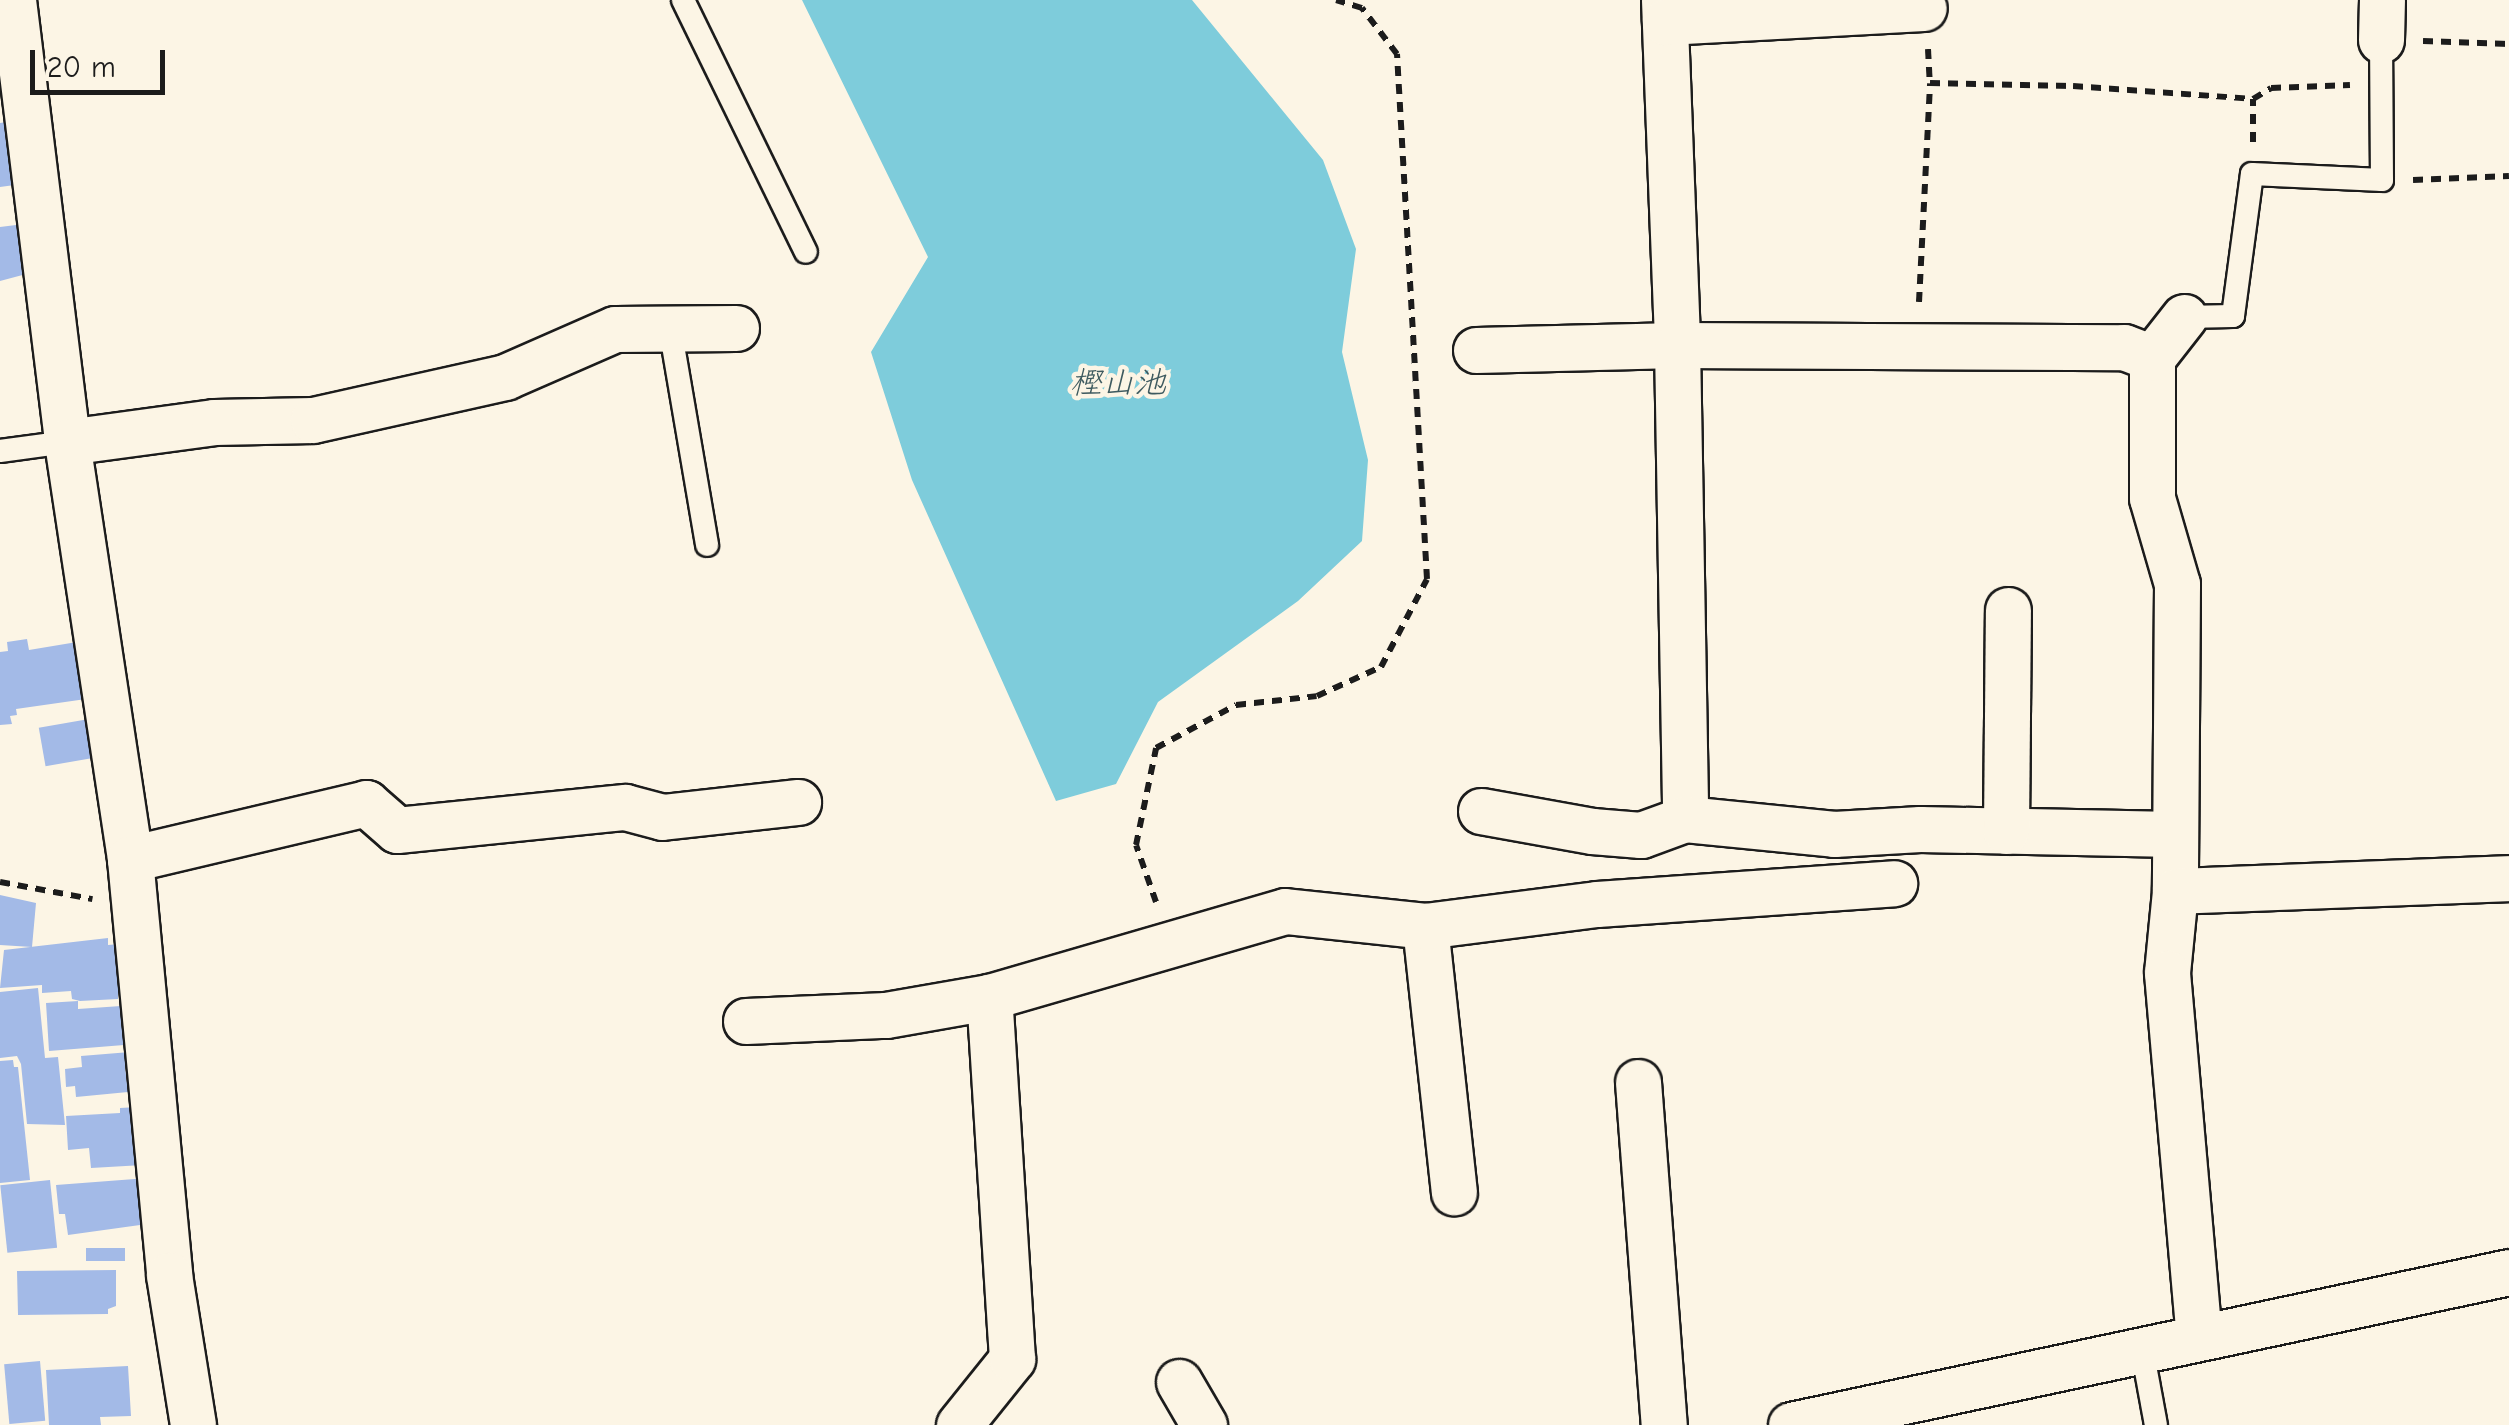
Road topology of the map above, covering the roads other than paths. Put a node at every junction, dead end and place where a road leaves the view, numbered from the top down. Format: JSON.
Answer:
{"nodes":[{"id":1,"x":13,"y":0,"type":"edge"},
{"id":2,"x":683,"y":0,"type":"edge"},
{"id":3,"x":1924,"y":8,"type":"road end"},
{"id":4,"x":1664,"y":11,"type":"edge"},
{"id":5,"x":2382,"y":20,"type":"edge"},
{"id":6,"x":806,"y":252,"type":"dead end"},
{"id":7,"x":2184,"y":317,"type":"joint"},
{"id":8,"x":670,"y":328,"type":"junction"},
{"id":9,"x":736,"y":328,"type":"dead end"},
{"id":10,"x":1677,"y":345,"type":"junction"},
{"id":11,"x":1476,"y":350,"type":"dead end"},
{"id":12,"x":2152,"y":358,"type":"junction"},
{"id":13,"x":66,"y":442,"type":"junction"},
{"id":14,"x":0,"y":451,"type":"edge"},
{"id":15,"x":707,"y":545,"type":"dead end"},
{"id":16,"x":2008,"y":610,"type":"dead end"},
{"id":17,"x":798,"y":802,"type":"dead end"},
{"id":18,"x":1481,"y":811,"type":"dead end"},
{"id":19,"x":1684,"y":819,"type":"junction"},
{"id":20,"x":2006,"y":830,"type":"junction"},
{"id":21,"x":2175,"y":834,"type":"junction"},
{"id":22,"x":130,"y":859,"type":"junction"},
{"id":23,"x":2509,"y":878,"type":"edge"},
{"id":24,"x":1894,"y":883,"type":"dead end"},
{"id":25,"x":2175,"y":891,"type":"junction"},
{"id":26,"x":1424,"y":926,"type":"junction"},
{"id":27,"x":989,"y":997,"type":"junction"},
{"id":28,"x":746,"y":1021,"type":"dead end"},
{"id":29,"x":1638,"y":1082,"type":"dead end"},
{"id":30,"x":1454,"y":1192,"type":"dead end"},
{"id":31,"x":2509,"y":1272,"type":"edge"},
{"id":32,"x":2198,"y":1336,"type":"junction"},
{"id":33,"x":2142,"y":1348,"type":"junction"},
{"id":34,"x":1179,"y":1382,"type":"dead end"},
{"id":35,"x":193,"y":1425,"type":"edge"},
{"id":36,"x":958,"y":1425,"type":"edge"},
{"id":37,"x":1204,"y":1425,"type":"edge"},
{"id":38,"x":1664,"y":1425,"type":"edge"},
{"id":39,"x":1792,"y":1425,"type":"edge"},
{"id":40,"x":2156,"y":1425,"type":"edge"}],
"edges":[{"from":1,"to":13,"type":"street"},
{"from":2,"to":6,"type":"lane"},
{"from":3,"to":4,"type":"street"},
{"from":4,"to":10,"type":"street"},
{"from":5,"to":7,"type":"lane"},
{"from":7,"to":12,"type":"street"},
{"from":8,"to":9,"type":"street"},
{"from":8,"to":13,"type":"street"},
{"from":8,"to":15,"type":"lane"},
{"from":10,"to":11,"type":"street"},
{"from":10,"to":12,"type":"street"},
{"from":10,"to":19,"type":"street"},
{"from":12,"to":21,"type":"street"},
{"from":13,"to":14,"type":"lane"},
{"from":13,"to":22,"type":"street"},
{"from":16,"to":20,"type":"street"},
{"from":17,"to":22,"type":"street"},
{"from":18,"to":19,"type":"street"},
{"from":19,"to":20,"type":"street"},
{"from":20,"to":21,"type":"street"},
{"from":21,"to":25,"type":"street"},
{"from":22,"to":35,"type":"street"},
{"from":23,"to":25,"type":"street"},
{"from":24,"to":26,"type":"street"},
{"from":25,"to":32,"type":"street"},
{"from":26,"to":27,"type":"street"},
{"from":26,"to":30,"type":"street"},
{"from":27,"to":28,"type":"street"},
{"from":27,"to":36,"type":"street"},
{"from":29,"to":38,"type":"street"},
{"from":31,"to":32,"type":"street"},
{"from":32,"to":33,"type":"street"},
{"from":33,"to":39,"type":"street"},
{"from":33,"to":40,"type":"lane"},
{"from":34,"to":37,"type":"street"}]}
